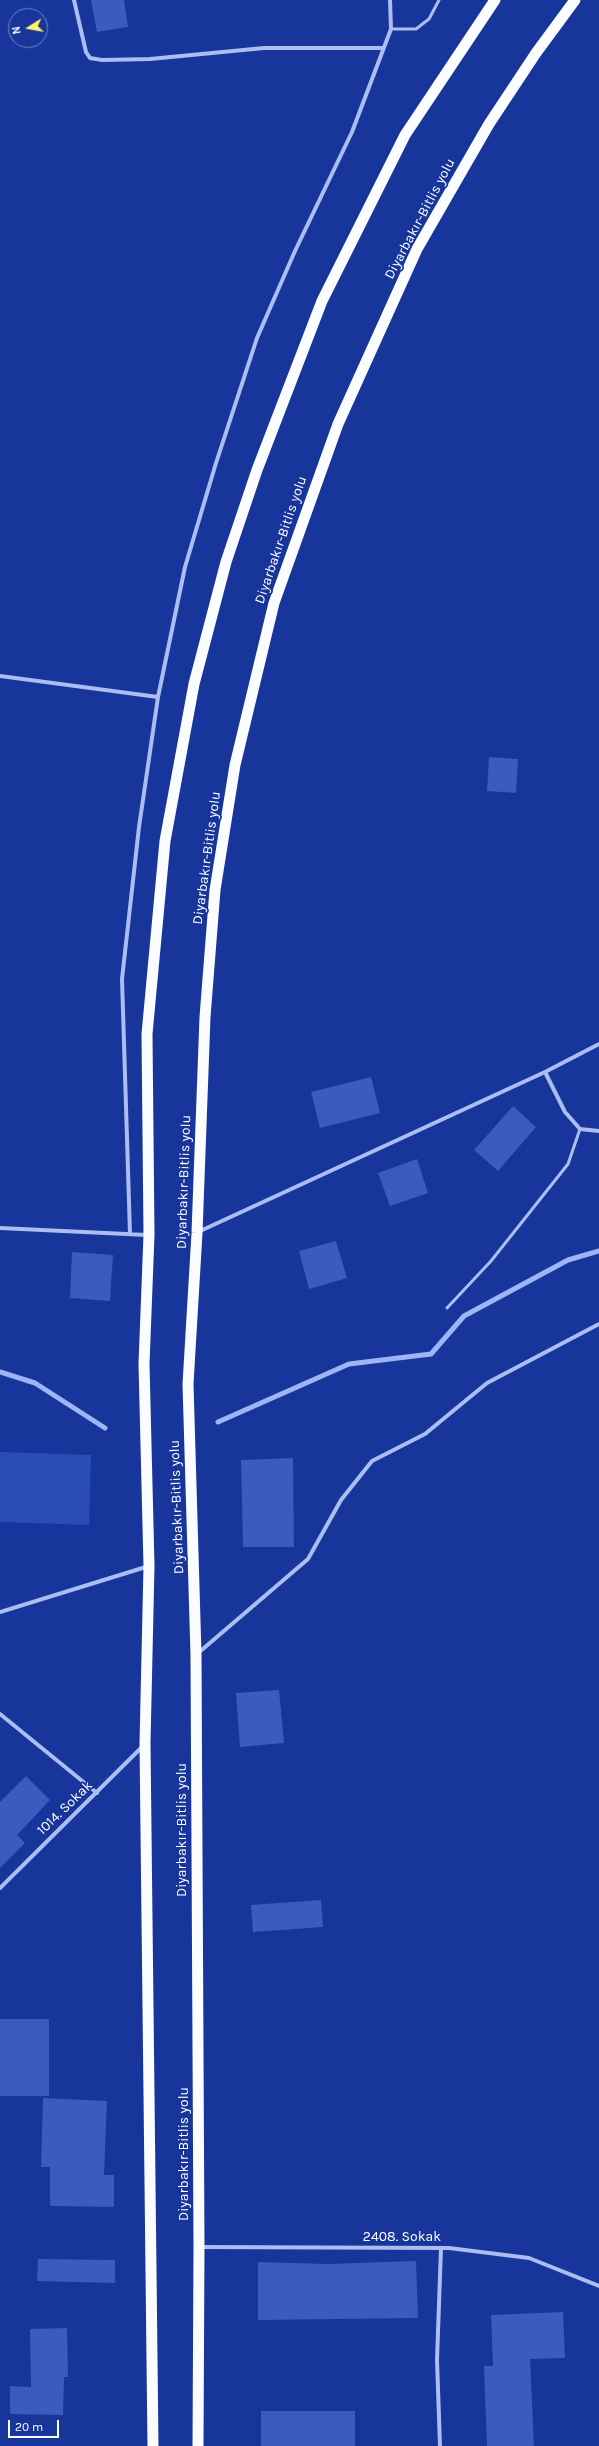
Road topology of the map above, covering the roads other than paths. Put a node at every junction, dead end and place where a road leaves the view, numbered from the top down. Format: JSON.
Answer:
{"nodes":[{"id":1,"x":74,"y":0,"type":"edge"},
{"id":2,"x":390,"y":0,"type":"edge"},
{"id":3,"x":438,"y":0,"type":"edge"},
{"id":4,"x":495,"y":0,"type":"edge"},
{"id":5,"x":575,"y":0,"type":"edge"},
{"id":6,"x":391,"y":29,"type":"junction"},
{"id":7,"x":383,"y":48,"type":"junction"},
{"id":8,"x":0,"y":676,"type":"edge"},
{"id":9,"x":158,"y":697,"type":"junction"},
{"id":10,"x":599,"y":1044,"type":"edge"},
{"id":11,"x":545,"y":1072,"type":"junction"},
{"id":12,"x":580,"y":1130,"type":"junction"},
{"id":13,"x":599,"y":1131,"type":"edge"},
{"id":14,"x":0,"y":1228,"type":"edge"},
{"id":15,"x":197,"y":1233,"type":"junction"},
{"id":16,"x":130,"y":1234,"type":"junction"},
{"id":17,"x":149,"y":1235,"type":"junction"},
{"id":18,"x":447,"y":1308,"type":"dead end"},
{"id":19,"x":599,"y":1324,"type":"edge"},
{"id":20,"x":149,"y":1566,"type":"junction"},
{"id":21,"x":0,"y":1612,"type":"edge"},
{"id":22,"x":196,"y":1656,"type":"junction"},
{"id":23,"x":0,"y":1714,"type":"edge"},
{"id":24,"x":145,"y":1744,"type":"junction"},
{"id":25,"x":97,"y":1793,"type":"junction"},
{"id":26,"x":0,"y":1888,"type":"edge"},
{"id":27,"x":199,"y":2247,"type":"junction"},
{"id":28,"x":441,"y":2248,"type":"junction"},
{"id":29,"x":599,"y":2286,"type":"edge"},
{"id":30,"x":153,"y":2446,"type":"edge"},
{"id":31,"x":198,"y":2446,"type":"edge"},
{"id":32,"x":440,"y":2446,"type":"edge"}],
"edges":[{"from":1,"to":7,"type":"street"},
{"from":2,"to":6,"type":"street"},
{"from":3,"to":6,"type":"lane"},
{"from":4,"to":17,"type":"highway","name":"Diyarbakır-Bitlis yolu"},
{"from":5,"to":15,"type":"highway","name":"Diyarbakır-Bitlis yolu"},
{"from":6,"to":7,"type":"street"},
{"from":7,"to":9,"type":"street"},
{"from":8,"to":9,"type":"street"},
{"from":9,"to":16,"type":"street"},
{"from":10,"to":11,"type":"street"},
{"from":11,"to":12,"type":"street"},
{"from":11,"to":15,"type":"street"},
{"from":12,"to":13,"type":"street"},
{"from":12,"to":18,"type":"lane"},
{"from":14,"to":16,"type":"street"},
{"from":15,"to":22,"type":"highway","name":"Diyarbakır-Bitlis yolu"},
{"from":16,"to":17,"type":"street"},
{"from":17,"to":20,"type":"highway","name":"Diyarbakır-Bitlis yolu"},
{"from":19,"to":22,"type":"street"},
{"from":20,"to":21,"type":"street"},
{"from":20,"to":24,"type":"highway","name":"Diyarbakır-Bitlis yolu"},
{"from":22,"to":27,"type":"highway","name":"Diyarbakır-Bitlis yolu"},
{"from":23,"to":25,"type":"street"},
{"from":24,"to":25,"type":"street","name":"1014. Sokak"},
{"from":24,"to":30,"type":"highway","name":"Diyarbakır-Bitlis yolu"},
{"from":25,"to":26,"type":"street","name":"1014. Sokak"},
{"from":27,"to":28,"type":"street","name":"2408. Sokak"},
{"from":27,"to":31,"type":"highway","name":"Diyarbakır-Bitlis yolu"},
{"from":28,"to":29,"type":"street","name":"2408. Sokak"},
{"from":28,"to":32,"type":"street"}]}
